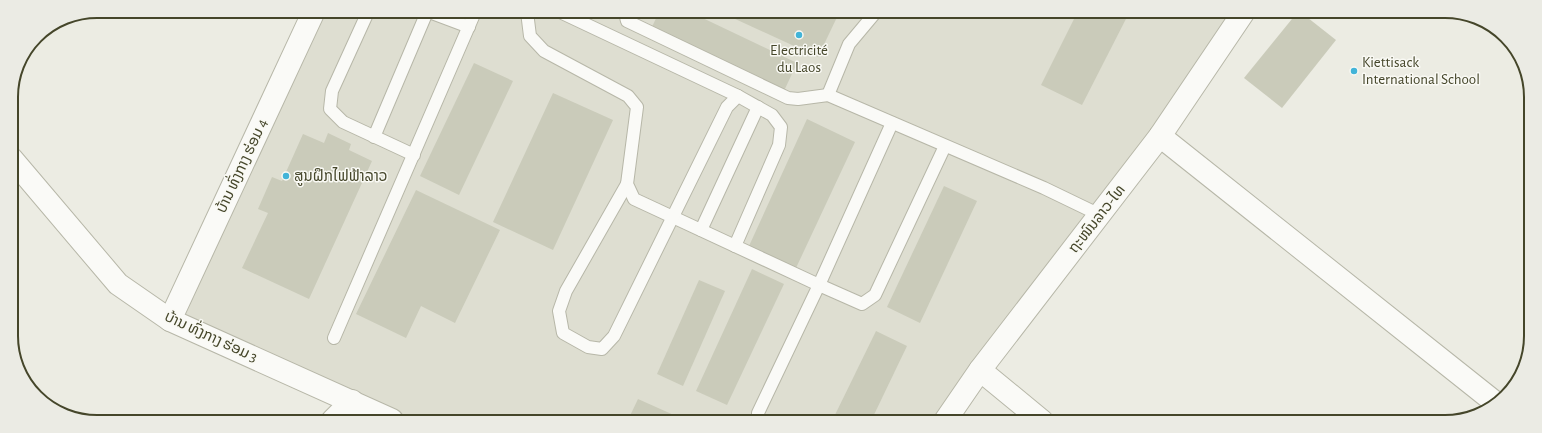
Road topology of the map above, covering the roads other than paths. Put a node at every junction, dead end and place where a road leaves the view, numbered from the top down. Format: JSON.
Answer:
{"nodes":[{"id":1,"x":311,"y":18,"type":"edge"},
{"id":2,"x":365,"y":18,"type":"edge"},
{"id":3,"x":425,"y":18,"type":"edge"},
{"id":4,"x":444,"y":18,"type":"edge"},
{"id":5,"x":473,"y":18,"type":"edge"},
{"id":6,"x":528,"y":18,"type":"edge"},
{"id":7,"x":573,"y":18,"type":"edge"},
{"id":8,"x":626,"y":18,"type":"edge"},
{"id":9,"x":871,"y":18,"type":"edge"},
{"id":10,"x":1240,"y":18,"type":"edge"},
{"id":11,"x":469,"y":27,"type":"junction"},
{"id":12,"x":828,"y":95,"type":"junction"},
{"id":13,"x":738,"y":96,"type":"junction"},
{"id":14,"x":758,"y":107,"type":"junction"},
{"id":15,"x":892,"y":123,"type":"junction"},
{"id":16,"x":1160,"y":136,"type":"junction"},
{"id":17,"x":374,"y":137,"type":"junction"},
{"id":18,"x":945,"y":146,"type":"junction"},
{"id":19,"x":414,"y":155,"type":"junction"},
{"id":20,"x":18,"y":166,"type":"edge"},
{"id":21,"x":627,"y":184,"type":"junction"},
{"id":22,"x":1100,"y":215,"type":"junction"},
{"id":23,"x":672,"y":216,"type":"junction"},
{"id":24,"x":701,"y":230,"type":"junction"},
{"id":25,"x":735,"y":246,"type":"junction"},
{"id":26,"x":819,"y":285,"type":"junction"},
{"id":27,"x":170,"y":320,"type":"junction"},
{"id":28,"x":334,"y":338,"type":"dead end"},
{"id":29,"x":980,"y":370,"type":"junction"},
{"id":30,"x":1492,"y":400,"type":"edge"},
{"id":31,"x":352,"y":401,"type":"junction"},
{"id":32,"x":758,"y":413,"type":"dead end"},
{"id":33,"x":337,"y":415,"type":"edge"},
{"id":34,"x":381,"y":415,"type":"edge"},
{"id":35,"x":949,"y":415,"type":"edge"},
{"id":36,"x":1035,"y":415,"type":"edge"}],
"edges":[{"from":1,"to":27,"type":"street","name":"ບ້ານ ທົ່ງກາງ ຮ່ອມ 4"},
{"from":2,"to":17,"type":"lane"},
{"from":3,"to":17,"type":"lane"},
{"from":4,"to":11,"type":"lane"},
{"from":5,"to":11,"type":"lane"},
{"from":6,"to":21,"type":"lane"},
{"from":7,"to":13,"type":"lane"},
{"from":8,"to":12,"type":"lane"},
{"from":9,"to":12,"type":"lane"},
{"from":10,"to":16,"type":"street","name":"ຖະໜົນລາວ-ໄທ"},
{"from":11,"to":19,"type":"lane"},
{"from":12,"to":15,"type":"lane"},
{"from":13,"to":14,"type":"lane"},
{"from":13,"to":23,"type":"lane"},
{"from":14,"to":24,"type":"lane"},
{"from":14,"to":25,"type":"lane"},
{"from":15,"to":18,"type":"lane"},
{"from":15,"to":26,"type":"lane"},
{"from":16,"to":22,"type":"street","name":"ຖະໜົນລາວ-ໄທ"},
{"from":16,"to":30,"type":"street"},
{"from":17,"to":19,"type":"lane"},
{"from":18,"to":22,"type":"lane"},
{"from":18,"to":26,"type":"lane"},
{"from":19,"to":28,"type":"lane"},
{"from":20,"to":27,"type":"street","name":"ບ້ານ ທົ່ງກາງ ຮ່ອມ 3"},
{"from":21,"to":23,"type":"lane"},
{"from":21,"to":23,"type":"lane"},
{"from":22,"to":29,"type":"street","name":"ຖະໜົນລາວ-ໄທ"},
{"from":23,"to":24,"type":"lane"},
{"from":24,"to":25,"type":"lane"},
{"from":25,"to":26,"type":"lane"},
{"from":26,"to":32,"type":"lane"},
{"from":27,"to":31,"type":"street","name":"ບ້ານ ທົ່ງກາງ ຮ່ອມ 3"},
{"from":29,"to":35,"type":"street","name":"ຖະໜົນລາວ-ໄທ"},
{"from":29,"to":36,"type":"street"},
{"from":31,"to":33,"type":"street"},
{"from":31,"to":34,"type":"street","name":"ບ້ານ ທົ່ງກາງ ຮ່ອມ 3"}]}
